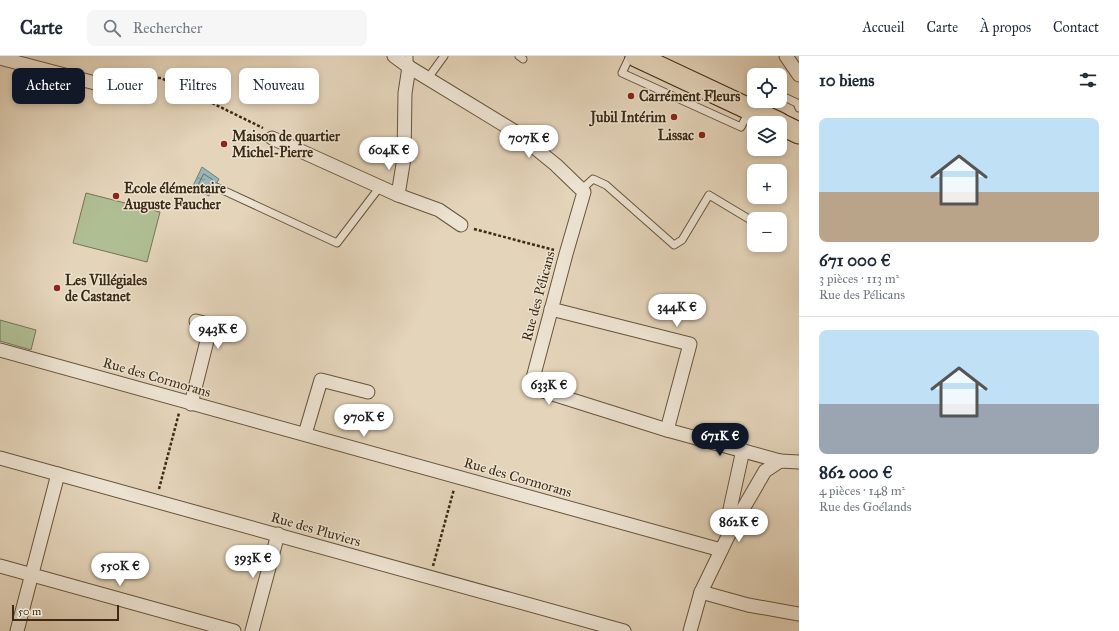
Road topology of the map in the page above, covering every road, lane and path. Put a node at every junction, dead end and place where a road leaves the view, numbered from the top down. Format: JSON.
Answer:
{"nodes":[{"id":1,"x":394,"y":56,"type":"edge"},
{"id":2,"x":444,"y":56,"type":"edge"},
{"id":3,"x":630,"y":56,"type":"edge"},
{"id":4,"x":636,"y":56,"type":"edge"},
{"id":5,"x":786,"y":56,"type":"edge"},
{"id":6,"x":0,"y":58,"type":"edge"},
{"id":7,"x":409,"y":61,"type":"edge"},
{"id":8,"x":799,"y":75,"type":"edge"},
{"id":9,"x":157,"y":78,"type":"edge"},
{"id":10,"x":428,"y":78,"type":"junction"},
{"id":11,"x":93,"y":82,"type":"edge"},
{"id":12,"x":787,"y":98,"type":"edge"},
{"id":13,"x":747,"y":105,"type":"edge"},
{"id":14,"x":749,"y":108,"type":"edge"},
{"id":15,"x":753,"y":108,"type":"edge"},
{"id":16,"x":799,"y":108,"type":"edge"},
{"id":17,"x":767,"y":116,"type":"edge"},
{"id":18,"x":787,"y":127,"type":"edge"},
{"id":19,"x":799,"y":133,"type":"edge"},
{"id":20,"x":272,"y":138,"type":"joint"},
{"id":21,"x":216,"y":187,"type":"dead end"},
{"id":22,"x":379,"y":188,"type":"junction"},
{"id":23,"x":581,"y":190,"type":"junction"},
{"id":24,"x":398,"y":195,"type":"junction"},
{"id":25,"x":747,"y":218,"type":"edge"},
{"id":26,"x":461,"y":225,"type":"joint"},
{"id":27,"x":566,"y":254,"type":"junction"},
{"id":28,"x":551,"y":309,"type":"junction"},
{"id":29,"x":196,"y":321,"type":"dead end"},
{"id":30,"x":0,"y":350,"type":"edge"},
{"id":31,"x":368,"y":392,"type":"dead end"},
{"id":32,"x":186,"y":406,"type":"junction"},
{"id":33,"x":667,"y":430,"type":"junction"},
{"id":34,"x":306,"y":434,"type":"junction"},
{"id":35,"x":743,"y":450,"type":"junction"},
{"id":36,"x":0,"y":458,"type":"edge"},
{"id":37,"x":780,"y":460,"type":"junction"},
{"id":38,"x":799,"y":462,"type":"edge"},
{"id":39,"x":58,"y":474,"type":"junction"},
{"id":40,"x":455,"y":483,"type":"dead end"},
{"id":41,"x":157,"y":495,"type":"dead end"},
{"id":42,"x":736,"y":521,"type":"junction"},
{"id":43,"x":278,"y":534,"type":"junction"},
{"id":44,"x":721,"y":550,"type":"junction"},
{"id":45,"x":0,"y":566,"type":"edge"},
{"id":46,"x":432,"y":569,"type":"dead end"},
{"id":47,"x":32,"y":575,"type":"junction"},
{"id":48,"x":701,"y":592,"type":"junction"},
{"id":49,"x":799,"y":614,"type":"edge"},
{"id":50,"x":17,"y":631,"type":"edge"},
{"id":51,"x":234,"y":631,"type":"edge"},
{"id":52,"x":252,"y":631,"type":"edge"},
{"id":53,"x":624,"y":631,"type":"edge"},
{"id":54,"x":690,"y":631,"type":"edge"}],
"edges":[{"from":1,"to":7,"type":"street"},
{"from":2,"to":10,"type":"lane"},
{"from":3,"to":14,"type":"lane"},
{"from":4,"to":13,"type":"main road"},
{"from":5,"to":8,"type":"street"},
{"from":6,"to":11,"type":"street"},
{"from":7,"to":10,"type":"street"},
{"from":7,"to":24,"type":"street"},
{"from":9,"to":20,"type":"path"},
{"from":10,"to":23,"type":"street"},
{"from":12,"to":16,"type":"lane"},
{"from":15,"to":17,"type":"main road"},
{"from":18,"to":19,"type":"main road"},
{"from":20,"to":22,"type":"street"},
{"from":21,"to":22,"type":"lane"},
{"from":22,"to":24,"type":"street"},
{"from":23,"to":25,"type":"lane"},
{"from":23,"to":27,"type":"street","name":"Rue des Pélicans"},
{"from":24,"to":26,"type":"street"},
{"from":26,"to":27,"type":"path"},
{"from":27,"to":28,"type":"street","name":"Rue des Pélicans"},
{"from":28,"to":33,"type":"street","name":"Rue des Pélicans"},
{"from":28,"to":33,"type":"street"},
{"from":29,"to":32,"type":"street"},
{"from":30,"to":32,"type":"street","name":"Rue des Cormorans"},
{"from":31,"to":34,"type":"street"},
{"from":32,"to":34,"type":"street","name":"Rue des Cormorans"},
{"from":32,"to":41,"type":"path"},
{"from":33,"to":35,"type":"street","name":"Rue des Pélicans"},
{"from":34,"to":44,"type":"street","name":"Rue des Cormorans"},
{"from":35,"to":37,"type":"street","name":"Rue des Pélicans"},
{"from":35,"to":42,"type":"street"},
{"from":36,"to":39,"type":"street","name":"Rue des Pluviers"},
{"from":37,"to":38,"type":"street","name":"Rue des Pélicans"},
{"from":37,"to":42,"type":"street"},
{"from":39,"to":43,"type":"street","name":"Rue des Pluviers"},
{"from":39,"to":47,"type":"street"},
{"from":40,"to":46,"type":"path"},
{"from":42,"to":44,"type":"street"},
{"from":43,"to":52,"type":"street"},
{"from":43,"to":53,"type":"street","name":"Rue des Pluviers"},
{"from":44,"to":48,"type":"street"},
{"from":45,"to":47,"type":"street"},
{"from":47,"to":50,"type":"street"},
{"from":47,"to":51,"type":"street"},
{"from":48,"to":49,"type":"street"},
{"from":48,"to":54,"type":"street"}]}
